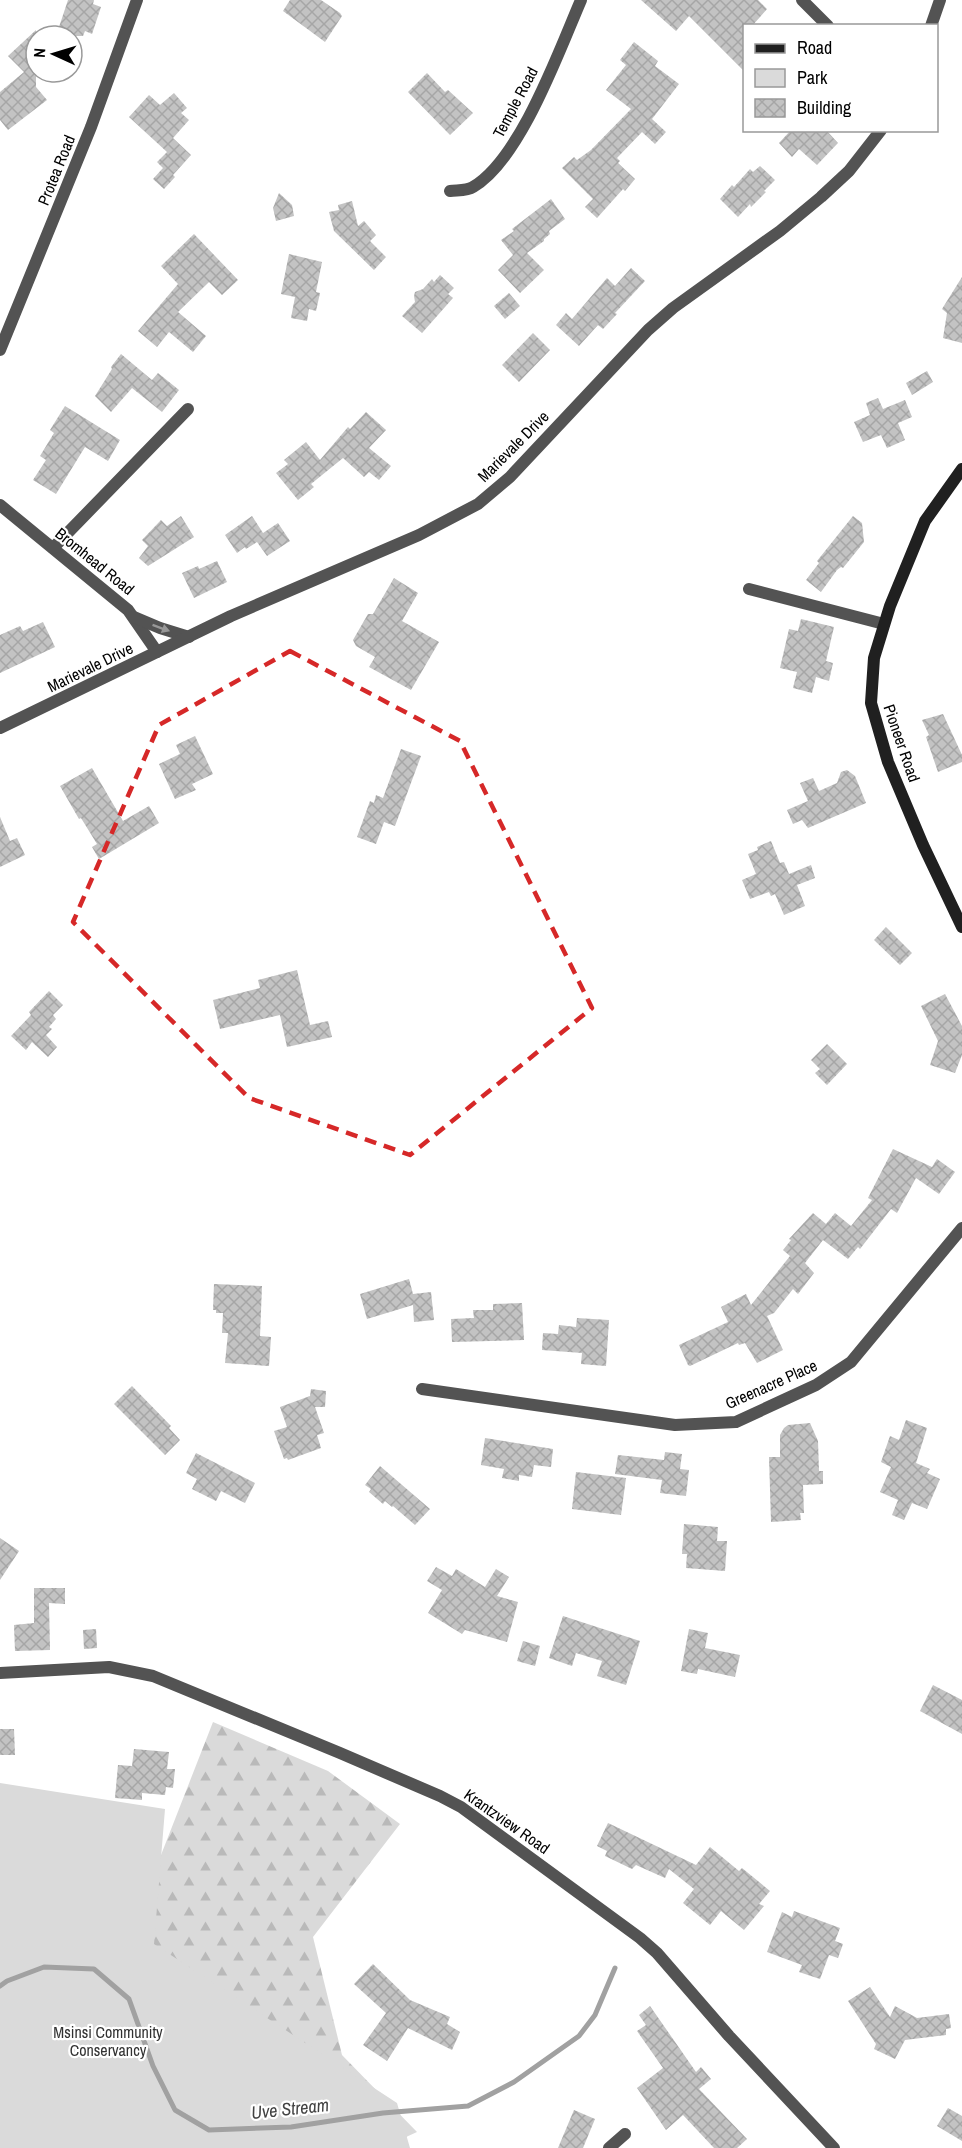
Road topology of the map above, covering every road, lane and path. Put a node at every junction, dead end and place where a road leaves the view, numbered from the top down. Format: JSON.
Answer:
{"nodes":[{"id":1,"x":137,"y":0,"type":"edge"},
{"id":2,"x":581,"y":0,"type":"edge"},
{"id":3,"x":802,"y":0,"type":"edge"},
{"id":4,"x":940,"y":0,"type":"edge"},
{"id":5,"x":826,"y":24,"type":"edge"},
{"id":6,"x":932,"y":24,"type":"edge"},
{"id":7,"x":879,"y":132,"type":"edge"},
{"id":8,"x":450,"y":191,"type":"dead end"},
{"id":9,"x":0,"y":350,"type":"edge"},
{"id":10,"x":188,"y":409,"type":"dead end"},
{"id":11,"x":962,"y":469,"type":"edge"},
{"id":12,"x":0,"y":505,"type":"edge"},
{"id":13,"x":53,"y":548,"type":"junction"},
{"id":14,"x":749,"y":589,"type":"dead end"},
{"id":15,"x":133,"y":616,"type":"junction"},
{"id":16,"x":884,"y":624,"type":"junction"},
{"id":17,"x":189,"y":637,"type":"junction"},
{"id":18,"x":157,"y":652,"type":"junction"},
{"id":19,"x":0,"y":728,"type":"edge"},
{"id":20,"x":962,"y":927,"type":"edge"},
{"id":21,"x":962,"y":1228,"type":"edge"},
{"id":22,"x":422,"y":1389,"type":"dead end"},
{"id":23,"x":0,"y":1673,"type":"edge"},
{"id":24,"x":625,"y":2134,"type":"dead end"},
{"id":25,"x":609,"y":2148,"type":"edge"},
{"id":26,"x":834,"y":2148,"type":"edge"}],
"edges":[{"from":1,"to":9,"type":"street","name":"Protea Road"},
{"from":2,"to":8,"type":"street","name":"Temple Road"},
{"from":3,"to":5,"type":"street"},
{"from":4,"to":6,"type":"street"},
{"from":7,"to":17,"type":"street","name":"Marievale Drive"},
{"from":10,"to":13,"type":"street"},
{"from":11,"to":16,"type":"main road","name":"Pioneer Road"},
{"from":12,"to":13,"type":"street","name":"Bromhead Road"},
{"from":13,"to":15,"type":"street","name":"Bromhead Road"},
{"from":14,"to":16,"type":"street"},
{"from":15,"to":17,"type":"street","one_way":true},
{"from":15,"to":18,"type":"street","name":"Bromhead Road"},
{"from":16,"to":20,"type":"main road","name":"Pioneer Road"},
{"from":17,"to":18,"type":"street","name":"Marievale Drive"},
{"from":18,"to":19,"type":"street","name":"Marievale Drive"},
{"from":21,"to":22,"type":"street","name":"Greenacre Place"},
{"from":23,"to":26,"type":"street","name":"Krantzview Road"},
{"from":24,"to":25,"type":"street"}]}
